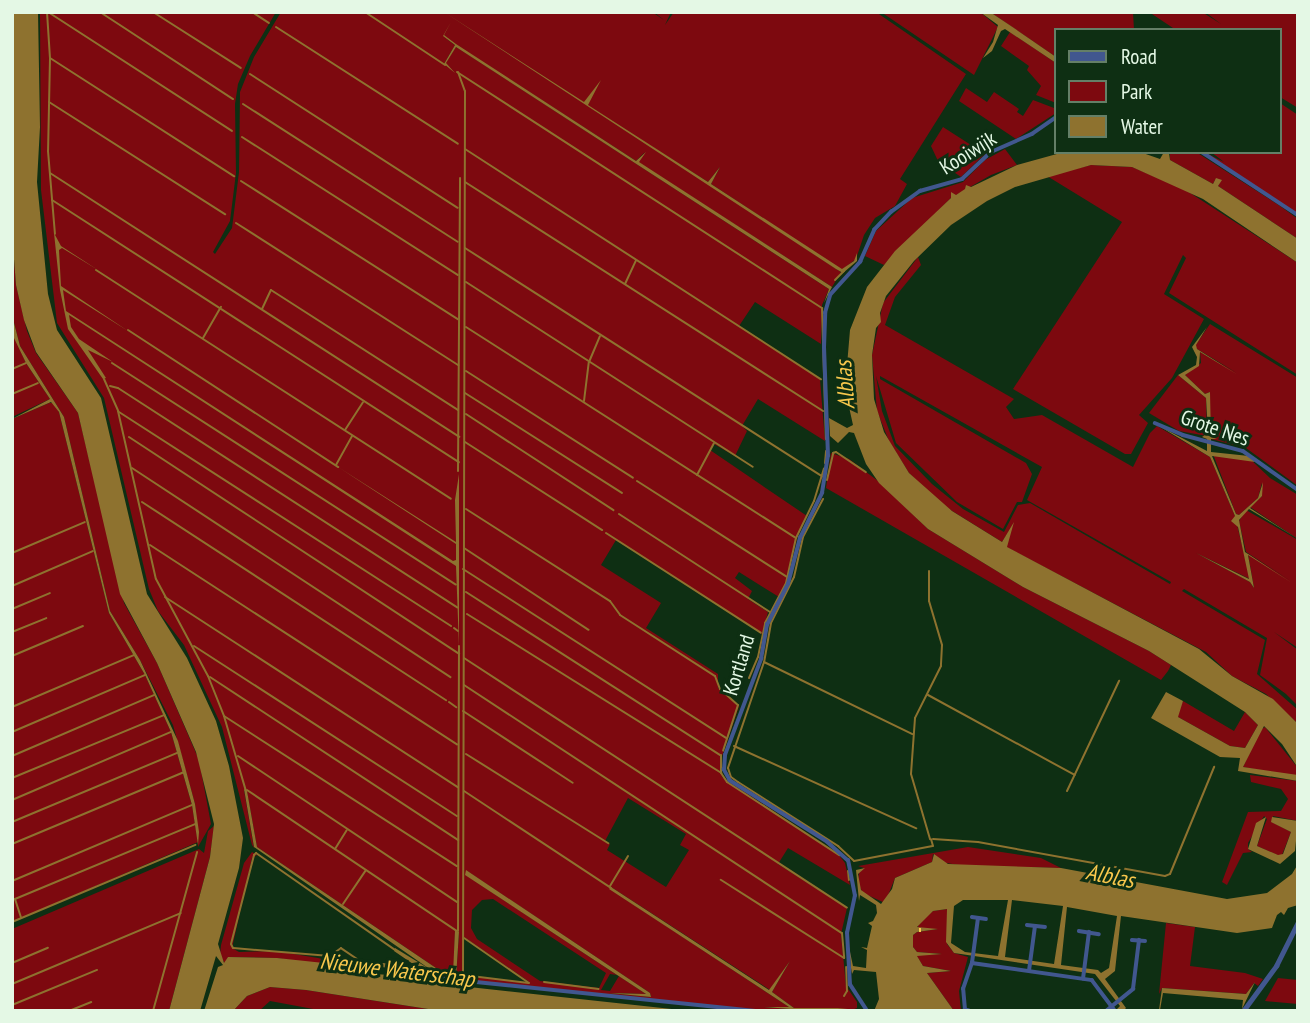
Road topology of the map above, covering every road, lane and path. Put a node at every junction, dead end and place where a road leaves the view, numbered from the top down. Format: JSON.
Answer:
{"nodes":[{"id":1,"x":1054,"y":118,"type":"edge"},
{"id":2,"x":1205,"y":154,"type":"edge"},
{"id":3,"x":1298,"y":215,"type":"edge"},
{"id":4,"x":845,"y":275,"type":"joint"},
{"id":5,"x":1155,"y":423,"type":"dead end"},
{"id":6,"x":1298,"y":490,"type":"edge"},
{"id":7,"x":972,"y":917,"type":"dead end"},
{"id":8,"x":978,"y":918,"type":"junction"},
{"id":9,"x":986,"y":919,"type":"dead end"},
{"id":10,"x":1298,"y":922,"type":"edge"},
{"id":11,"x":1027,"y":925,"type":"dead end"},
{"id":12,"x":1035,"y":926,"type":"junction"},
{"id":13,"x":1045,"y":927,"type":"dead end"},
{"id":14,"x":1079,"y":931,"type":"dead end"},
{"id":15,"x":1089,"y":932,"type":"junction"},
{"id":16,"x":1099,"y":934,"type":"dead end"},
{"id":17,"x":1132,"y":940,"type":"dead end"},
{"id":18,"x":1139,"y":940,"type":"junction"},
{"id":19,"x":1145,"y":941,"type":"dead end"},
{"id":20,"x":972,"y":963,"type":"junction"},
{"id":21,"x":1029,"y":969,"type":"junction"},
{"id":22,"x":1083,"y":976,"type":"junction"},
{"id":23,"x":437,"y":978,"type":"dead end"},
{"id":24,"x":1114,"y":1007,"type":"edge"},
{"id":25,"x":866,"y":1010,"type":"edge"},
{"id":26,"x":755,"y":1011,"type":"edge"},
{"id":27,"x":857,"y":1011,"type":"edge"},
{"id":28,"x":969,"y":1011,"type":"edge"},
{"id":29,"x":1106,"y":1011,"type":"edge"},
{"id":30,"x":1243,"y":1011,"type":"edge"}],
"edges":[{"from":1,"to":4,"type":"street","name":"Kooiwijk"},
{"from":2,"to":3,"type":"street"},
{"from":4,"to":25,"type":"street","name":"Kortland"},
{"from":5,"to":6,"type":"street","name":"Grote Nes"},
{"from":7,"to":8,"type":"street"},
{"from":8,"to":9,"type":"street"},
{"from":8,"to":20,"type":"street"},
{"from":10,"to":30,"type":"street"},
{"from":11,"to":12,"type":"street"},
{"from":12,"to":13,"type":"street"},
{"from":12,"to":21,"type":"street"},
{"from":14,"to":15,"type":"street"},
{"from":15,"to":16,"type":"street"},
{"from":15,"to":22,"type":"street"},
{"from":17,"to":18,"type":"street"},
{"from":18,"to":19,"type":"street"},
{"from":18,"to":24,"type":"street"},
{"from":20,"to":21,"type":"street"},
{"from":20,"to":28,"type":"street"},
{"from":21,"to":22,"type":"street"},
{"from":22,"to":24,"type":"street"},
{"from":23,"to":26,"type":"street"},
{"from":24,"to":29,"type":"street"},
{"from":25,"to":27,"type":"street","name":"Kortland"}]}
